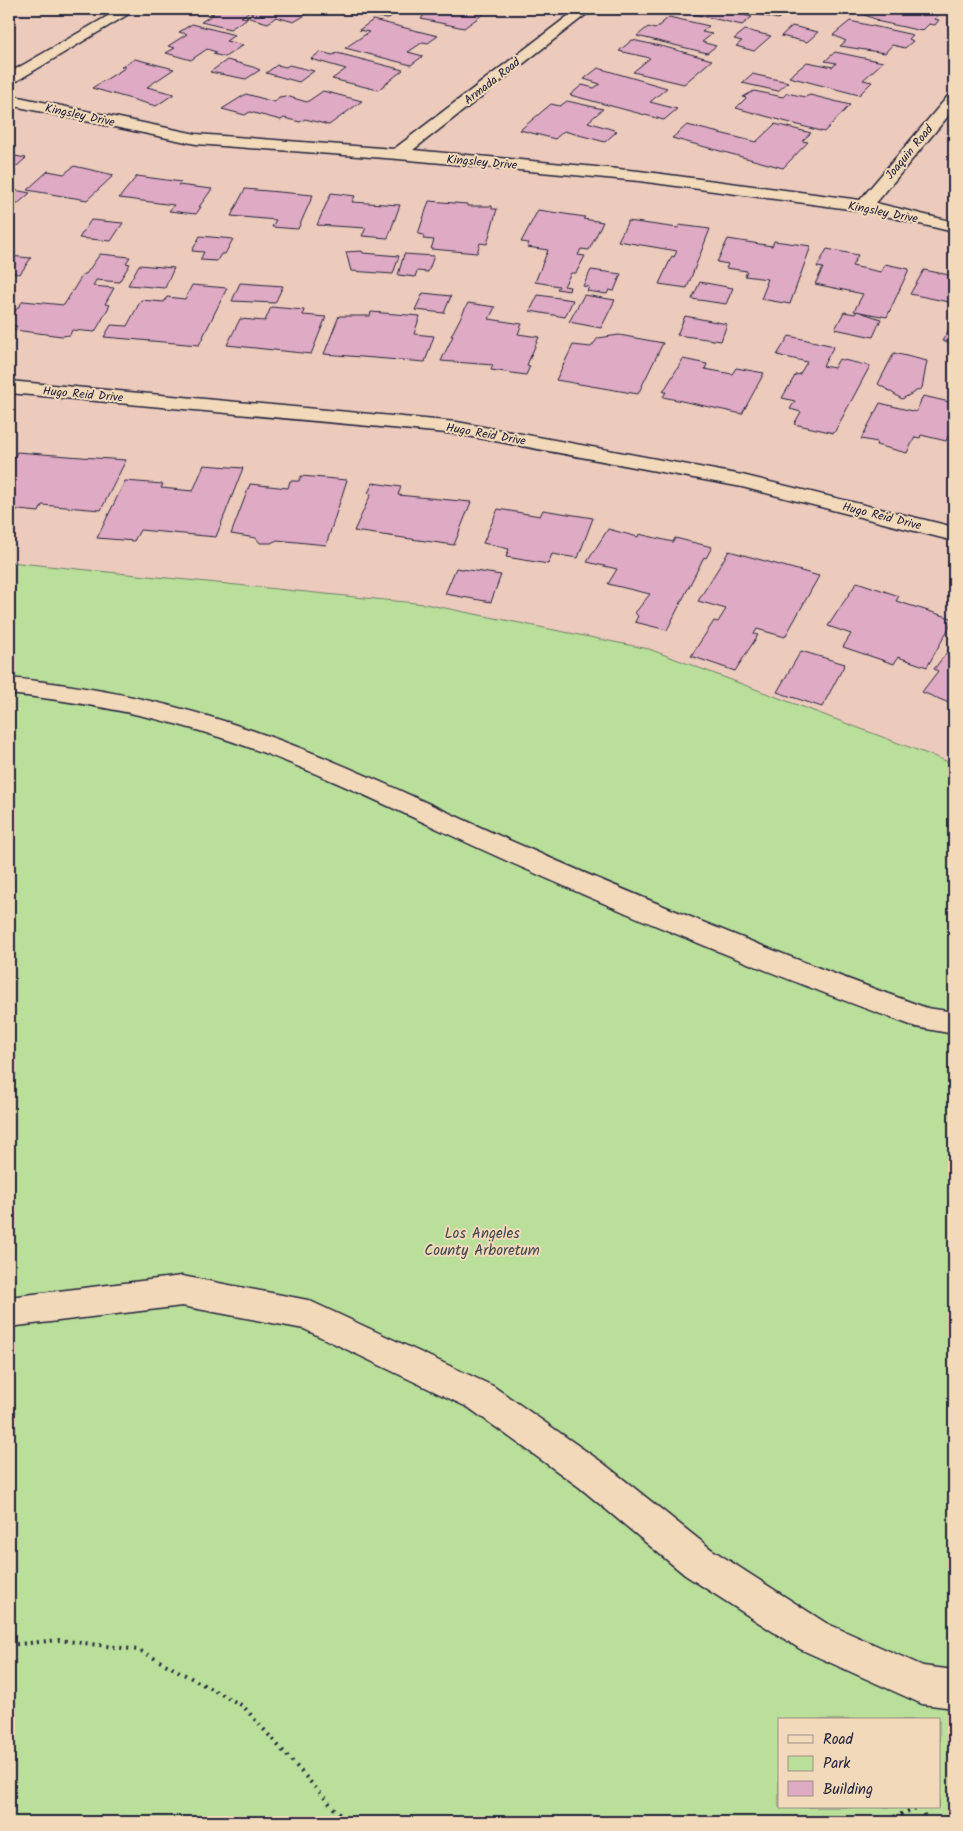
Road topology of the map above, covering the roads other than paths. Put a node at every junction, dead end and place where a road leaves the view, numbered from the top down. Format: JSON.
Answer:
{"nodes":[{"id":1,"x":130,"y":9,"type":"edge"},
{"id":2,"x":586,"y":9,"type":"edge"},
{"id":3,"x":9,"y":79,"type":"edge"},
{"id":4,"x":954,"y":99,"type":"edge"},
{"id":5,"x":9,"y":100,"type":"edge"},
{"id":6,"x":398,"y":154,"type":"junction"},
{"id":7,"x":864,"y":206,"type":"junction"},
{"id":8,"x":954,"y":226,"type":"edge"},
{"id":9,"x":9,"y":387,"type":"edge"},
{"id":10,"x":954,"y":534,"type":"edge"},
{"id":11,"x":9,"y":686,"type":"edge"},
{"id":12,"x":954,"y":1023,"type":"edge"},
{"id":13,"x":9,"y":1312,"type":"edge"},
{"id":14,"x":954,"y":1689,"type":"edge"}],
"edges":[{"from":1,"to":3,"type":"street"},
{"from":2,"to":6,"type":"street","name":"Armada Road"},
{"from":4,"to":7,"type":"street","name":"Joaquin Road"},
{"from":5,"to":6,"type":"street","name":"Kingsley Drive"},
{"from":6,"to":7,"type":"street","name":"Kingsley Drive"},
{"from":7,"to":8,"type":"street","name":"Kingsley Drive"},
{"from":9,"to":10,"type":"street","name":"Hugo Reid Drive"},
{"from":11,"to":12,"type":"street"},
{"from":13,"to":14,"type":"street"}]}
